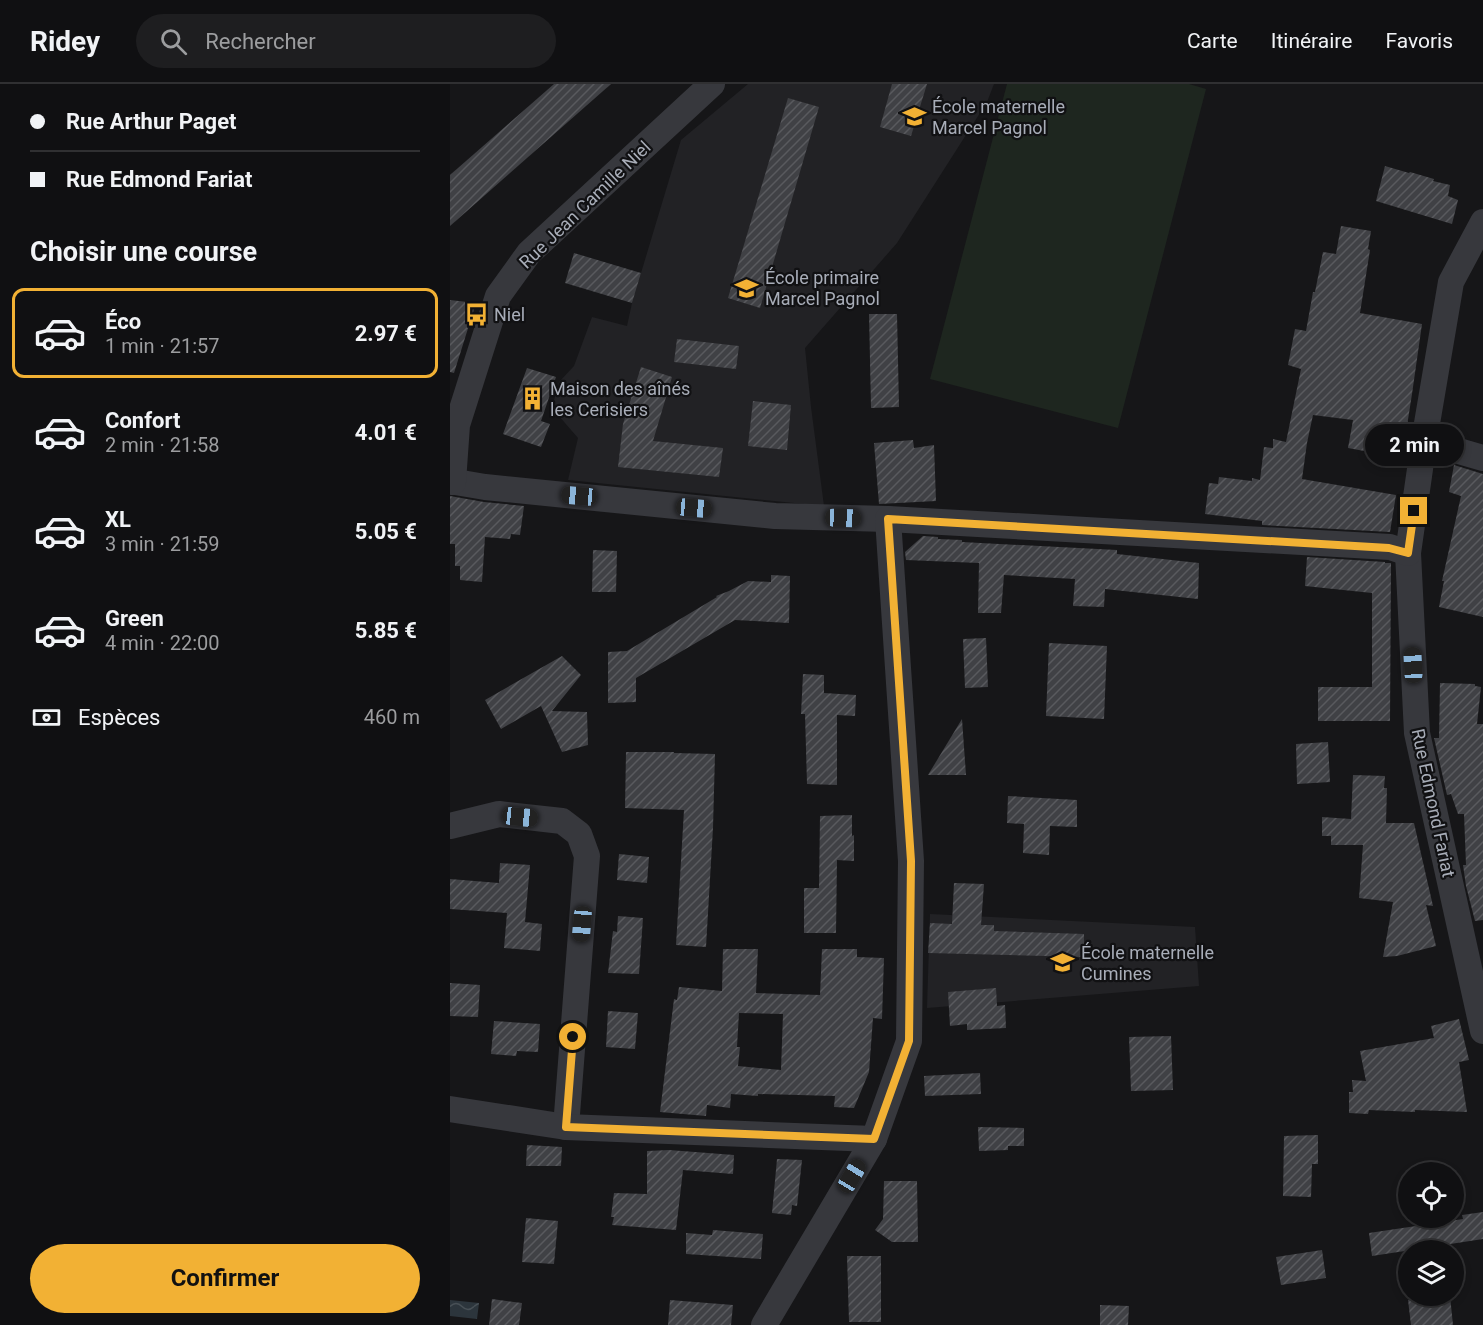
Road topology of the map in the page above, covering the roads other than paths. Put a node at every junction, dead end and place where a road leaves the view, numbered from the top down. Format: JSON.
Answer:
{"nodes":[{"id":1,"x":702,"y":87,"type":"edge"},
{"id":2,"x":1483,"y":222,"type":"edge"},
{"id":3,"x":1424,"y":441,"type":"junction"},
{"id":4,"x":1483,"y":458,"type":"edge"},
{"id":5,"x":451,"y":482,"type":"edge"},
{"id":6,"x":888,"y":519,"type":"junction"},
{"id":7,"x":1408,"y":553,"type":"junction"},
{"id":8,"x":450,"y":826,"type":"edge"},
{"id":9,"x":1483,"y":1031,"type":"edge"},
{"id":10,"x":450,"y":1109,"type":"edge"},
{"id":11,"x":566,"y":1127,"type":"junction"},
{"id":12,"x":874,"y":1139,"type":"junction"},
{"id":13,"x":764,"y":1325,"type":"edge"}],
"edges":[{"from":1,"to":5,"type":"street","name":"Rue Jean Camille Niel"},
{"from":2,"to":3,"type":"street","name":"Rue Edmond Fariat"},
{"from":3,"to":4,"type":"street"},
{"from":3,"to":7,"type":"street","name":"Rue Edmond Fariat"},
{"from":5,"to":6,"type":"street"},
{"from":6,"to":7,"type":"street"},
{"from":6,"to":12,"type":"street"},
{"from":7,"to":9,"type":"street","name":"Rue Edmond Fariat"},
{"from":8,"to":11,"type":"street"},
{"from":10,"to":11,"type":"street"},
{"from":11,"to":12,"type":"street"},
{"from":12,"to":13,"type":"street"}]}
